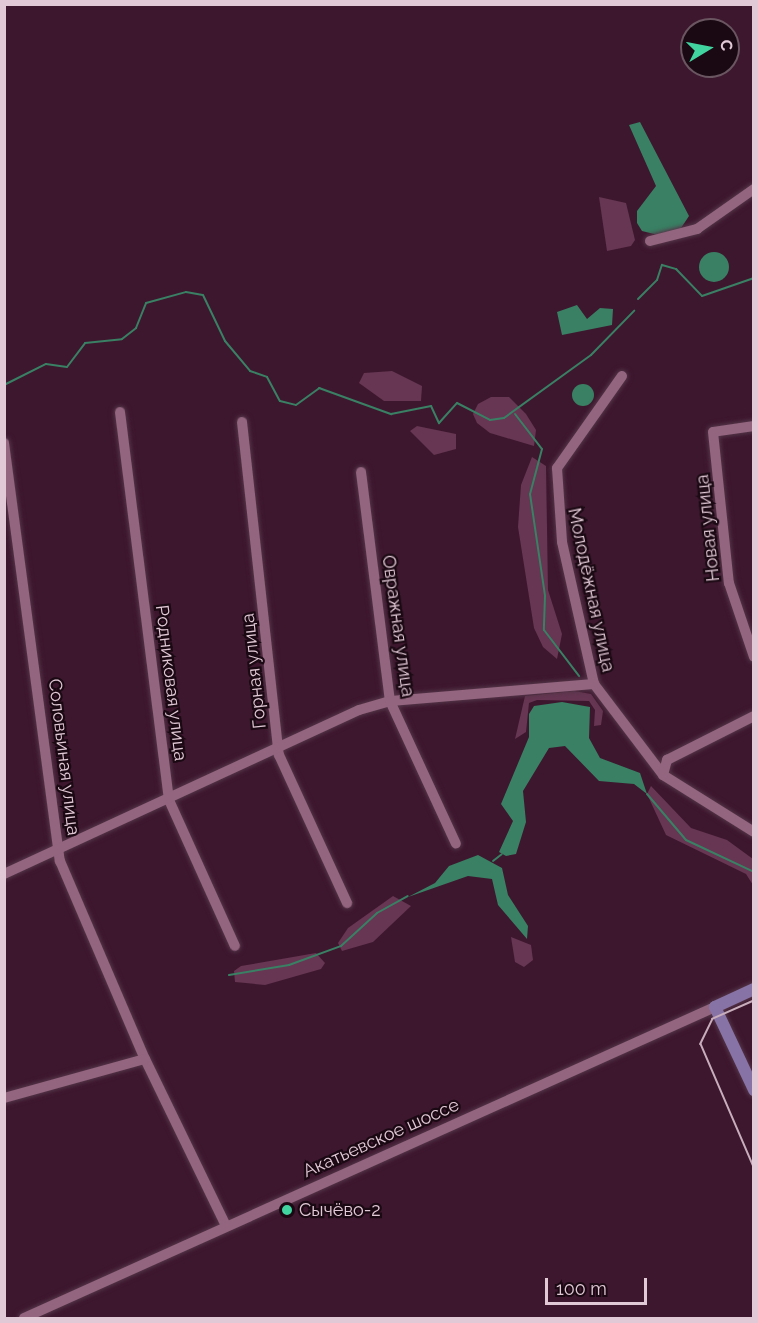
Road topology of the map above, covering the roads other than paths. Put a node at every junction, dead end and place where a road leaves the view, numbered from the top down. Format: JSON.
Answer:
{"nodes":[{"id":1,"x":753,"y":189,"type":"edge"},
{"id":2,"x":650,"y":241,"type":"dead end"},
{"id":3,"x":622,"y":376,"type":"dead end"},
{"id":4,"x":120,"y":412,"type":"dead end"},
{"id":5,"x":242,"y":422,"type":"dead end"},
{"id":6,"x":753,"y":426,"type":"edge"},
{"id":7,"x":4,"y":443,"type":"edge"},
{"id":8,"x":361,"y":472,"type":"dead end"},
{"id":9,"x":753,"y":657,"type":"edge"},
{"id":10,"x":594,"y":684,"type":"junction"},
{"id":11,"x":390,"y":701,"type":"junction"},
{"id":12,"x":753,"y":716,"type":"edge"},
{"id":13,"x":278,"y":745,"type":"junction"},
{"id":14,"x":663,"y":775,"type":"junction"},
{"id":15,"x":169,"y":800,"type":"junction"},
{"id":16,"x":753,"y":832,"type":"edge"},
{"id":17,"x":456,"y":844,"type":"dead end"},
{"id":18,"x":59,"y":850,"type":"junction"},
{"id":19,"x":4,"y":874,"type":"edge"},
{"id":20,"x":347,"y":903,"type":"dead end"},
{"id":21,"x":235,"y":946,"type":"dead end"},
{"id":22,"x":753,"y":989,"type":"edge"},
{"id":23,"x":715,"y":1007,"type":"junction"},
{"id":24,"x":145,"y":1059,"type":"junction"},
{"id":25,"x":753,"y":1090,"type":"edge"},
{"id":26,"x":4,"y":1098,"type":"edge"},
{"id":27,"x":226,"y":1226,"type":"junction"},
{"id":28,"x":24,"y":1318,"type":"edge"}],
"edges":[{"from":1,"to":2,"type":"street"},
{"from":3,"to":10,"type":"street","name":"Молодёжная улица"},
{"from":4,"to":15,"type":"street","name":"Родниковая улица"},
{"from":5,"to":13,"type":"street","name":"Горная улица"},
{"from":6,"to":9,"type":"street","name":"Новая улица"},
{"from":7,"to":18,"type":"street","name":"Соловьиная улица"},
{"from":8,"to":11,"type":"street","name":"Овражная улица"},
{"from":10,"to":11,"type":"street"},
{"from":10,"to":14,"type":"street","name":"Молодёжная улица"},
{"from":11,"to":13,"type":"street"},
{"from":11,"to":17,"type":"street","name":"Овражная улица"},
{"from":12,"to":14,"type":"street"},
{"from":13,"to":15,"type":"street"},
{"from":13,"to":20,"type":"street","name":"Горная улица"},
{"from":14,"to":16,"type":"street","name":"Молодёжная улица"},
{"from":15,"to":18,"type":"street"},
{"from":15,"to":21,"type":"street","name":"Родниковая улица"},
{"from":18,"to":19,"type":"street"},
{"from":18,"to":24,"type":"street","name":"Соловьиная улица"},
{"from":22,"to":23,"type":"main road","name":"Акатьевское шоссе"},
{"from":23,"to":25,"type":"main road"},
{"from":23,"to":27,"type":"street","name":"Акатьевское шоссе"},
{"from":24,"to":26,"type":"street"},
{"from":24,"to":27,"type":"street","name":"Соловьиная улица"},
{"from":27,"to":28,"type":"street","name":"Акатьевское шоссе"}]}
